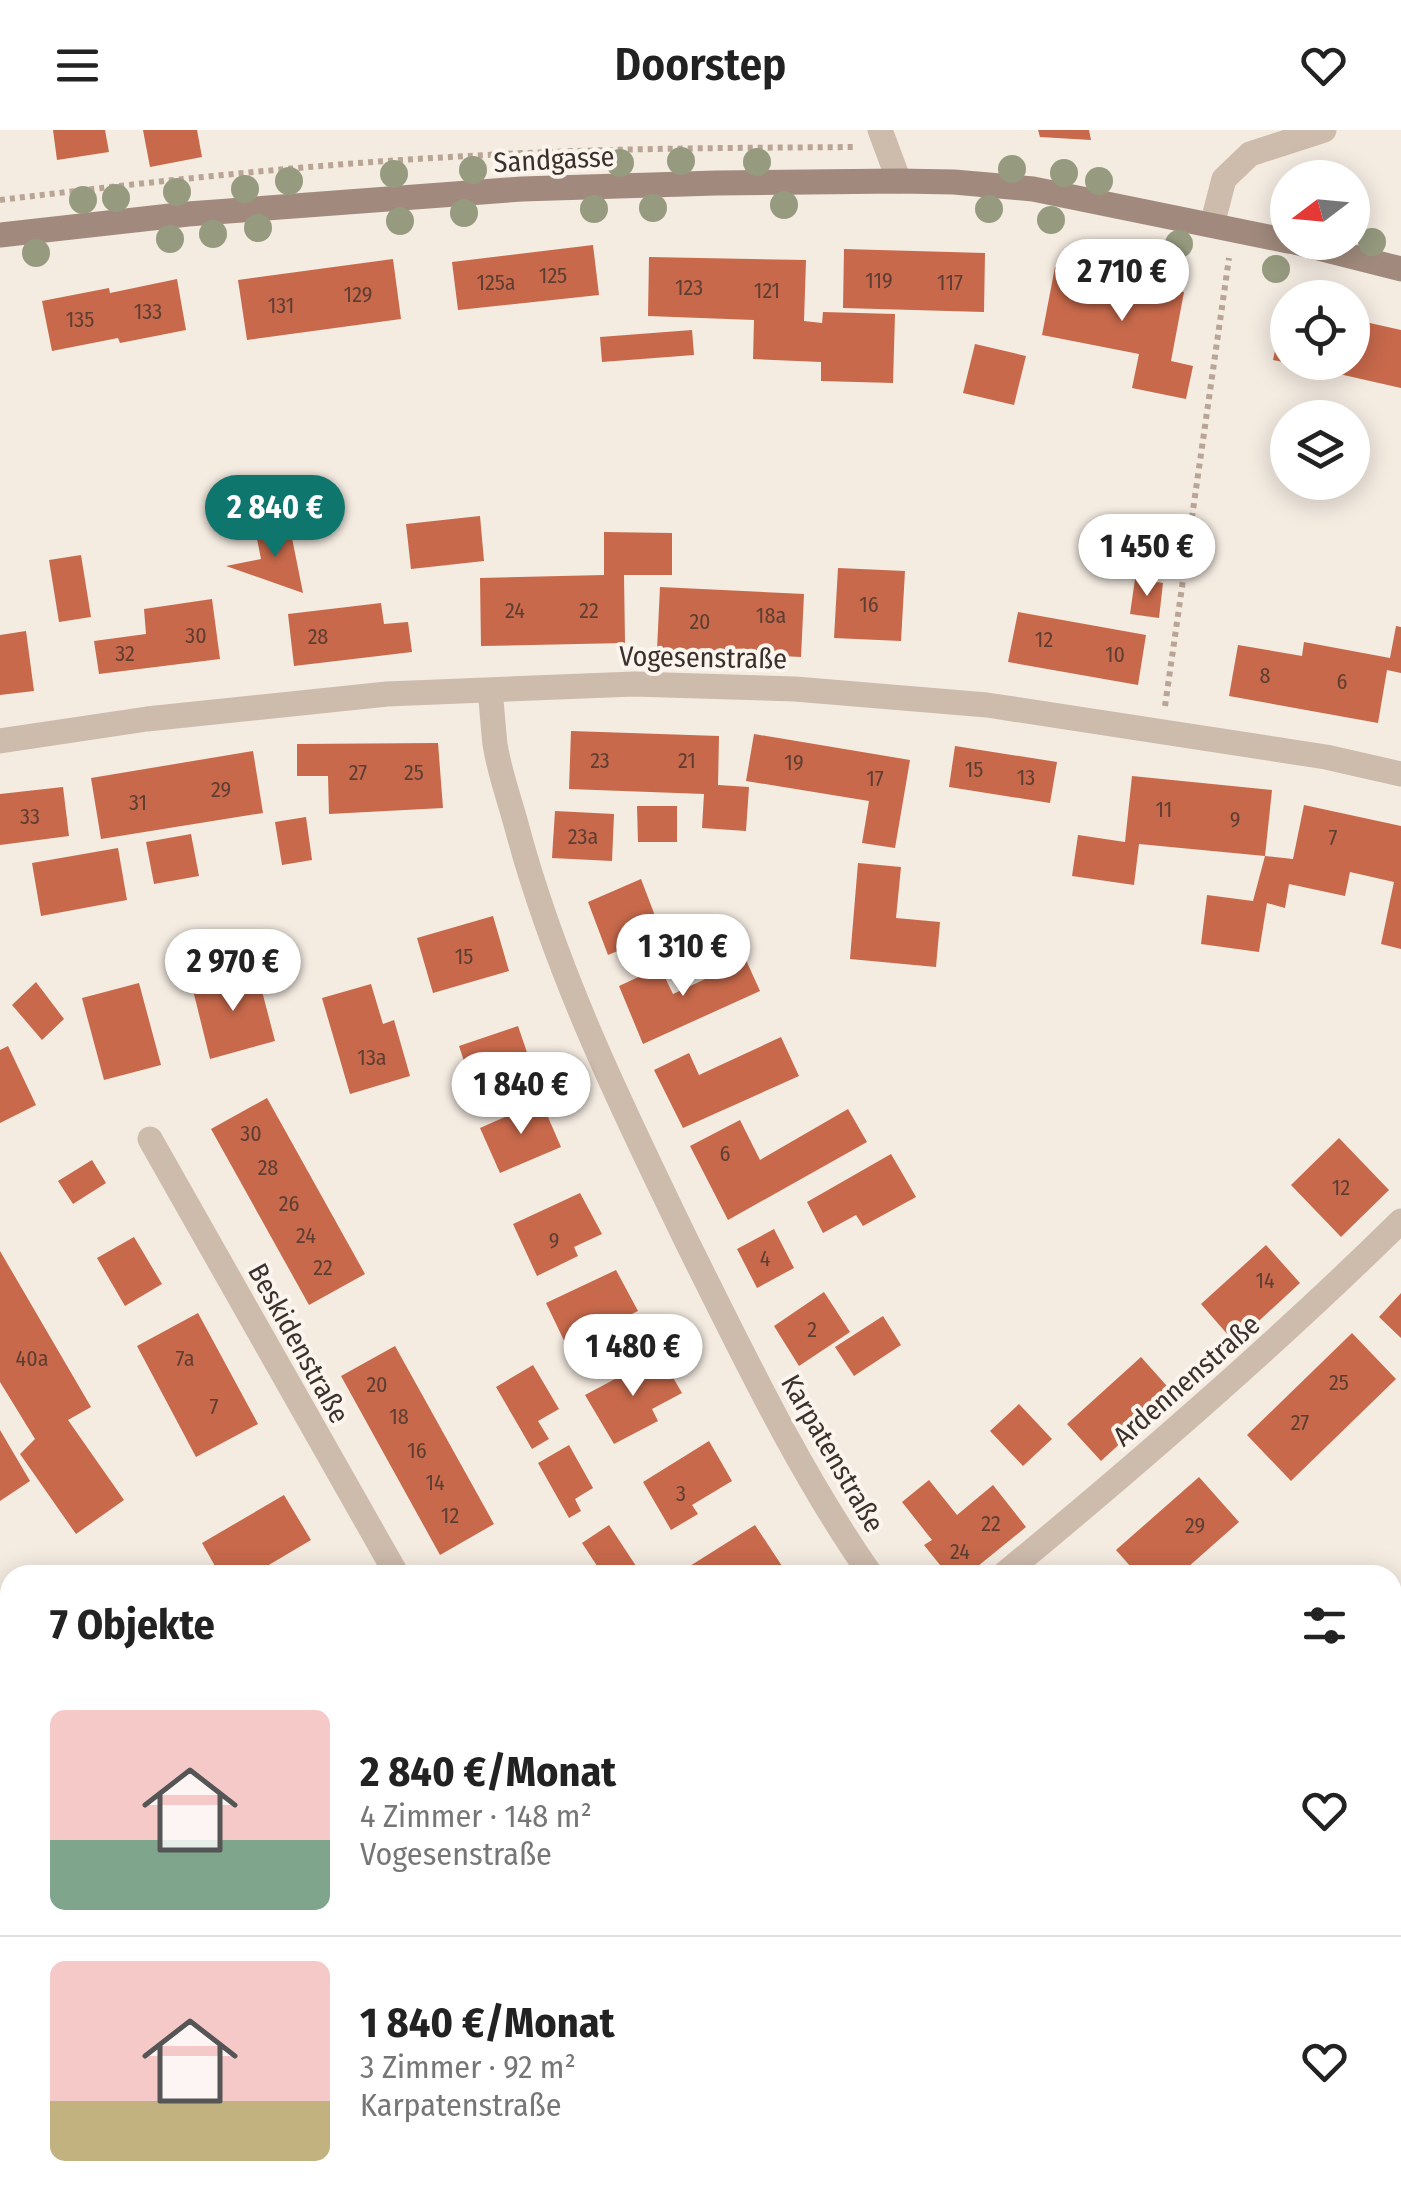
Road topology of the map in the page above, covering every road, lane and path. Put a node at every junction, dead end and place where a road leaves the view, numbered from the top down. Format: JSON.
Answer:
{"nodes":[{"id":1,"x":880,"y":130,"type":"edge"},
{"id":2,"x":1324,"y":130,"type":"edge"},
{"id":3,"x":899,"y":181,"type":"junction"},
{"id":4,"x":1223,"y":227,"type":"junction"},
{"id":5,"x":0,"y":235,"type":"edge"},
{"id":6,"x":1270,"y":237,"type":"edge"},
{"id":7,"x":1367,"y":260,"type":"edge"},
{"id":8,"x":1401,"y":268,"type":"edge"},
{"id":9,"x":490,"y":691,"type":"junction"},
{"id":10,"x":1162,"y":732,"type":"junction"},
{"id":11,"x":0,"y":740,"type":"edge"},
{"id":12,"x":1401,"y":774,"type":"edge"},
{"id":13,"x":150,"y":1139,"type":"dead end"},
{"id":14,"x":1401,"y":1221,"type":"edge"},
{"id":15,"x":391,"y":1565,"type":"edge"},
{"id":16,"x":863,"y":1565,"type":"edge"},
{"id":17,"x":1015,"y":1565,"type":"edge"}],
"edges":[{"from":1,"to":3,"type":"street"},
{"from":2,"to":4,"type":"street"},
{"from":3,"to":4,"type":"street","name":"Sandgasse"},
{"from":3,"to":5,"type":"street","name":"Sandgasse"},
{"from":4,"to":6,"type":"street","name":"Sandgasse"},
{"from":4,"to":10,"type":"path"},
{"from":7,"to":8,"type":"street","name":"Sandgasse"},
{"from":9,"to":10,"type":"street","name":"Vogesenstraße"},
{"from":9,"to":11,"type":"street","name":"Vogesenstraße"},
{"from":9,"to":16,"type":"street","name":"Karpatenstraße"},
{"from":10,"to":12,"type":"street","name":"Vogesenstraße"},
{"from":13,"to":15,"type":"street","name":"Beskidenstraße"},
{"from":14,"to":17,"type":"street","name":"Ardennenstraße"}]}
